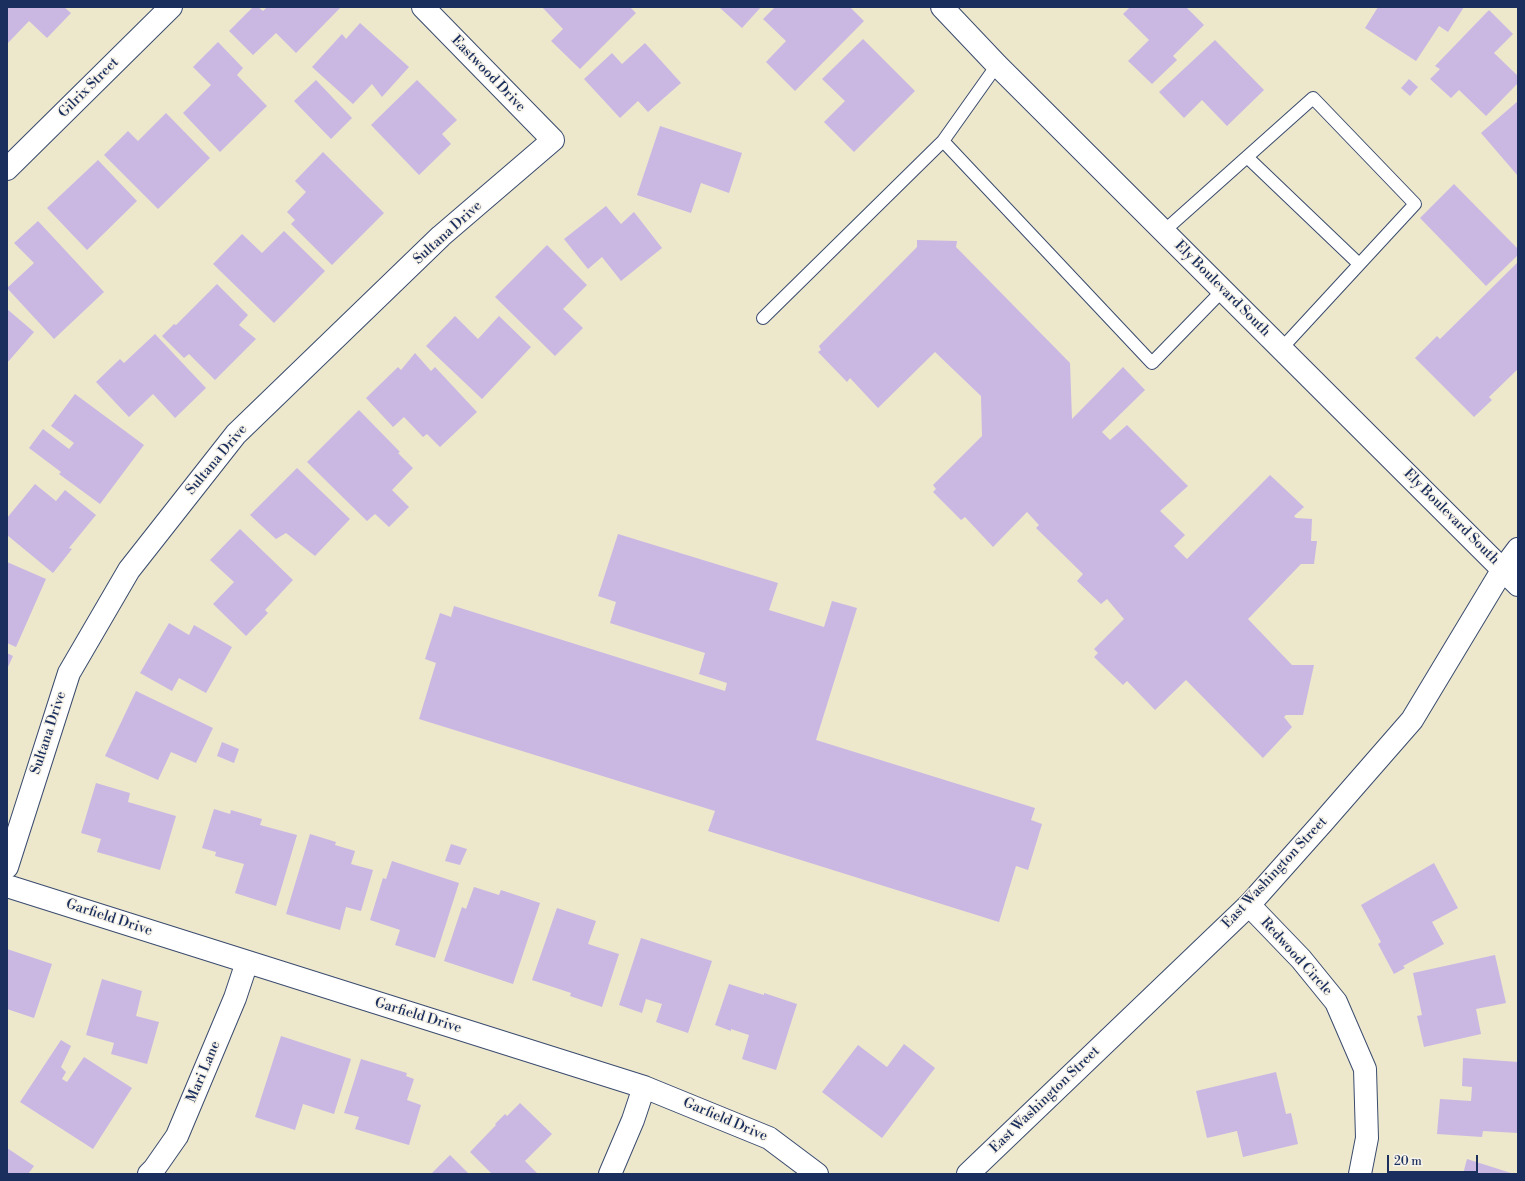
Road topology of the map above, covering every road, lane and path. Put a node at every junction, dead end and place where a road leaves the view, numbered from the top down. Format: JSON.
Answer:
{"nodes":[{"id":1,"x":171,"y":7,"type":"edge"},
{"id":2,"x":423,"y":7,"type":"edge"},
{"id":3,"x":942,"y":7,"type":"edge"},
{"id":4,"x":996,"y":65,"type":"junction"},
{"id":5,"x":553,"y":140,"type":"joint"},
{"id":6,"x":943,"y":141,"type":"junction"},
{"id":7,"x":1247,"y":157,"type":"junction"},
{"id":8,"x":7,"y":169,"type":"edge"},
{"id":9,"x":1164,"y":231,"type":"junction"},
{"id":10,"x":1359,"y":264,"type":"junction"},
{"id":11,"x":1223,"y":290,"type":"junction"},
{"id":12,"x":763,"y":318,"type":"dead end"},
{"id":13,"x":1282,"y":348,"type":"junction"},
{"id":14,"x":1518,"y":549,"type":"edge"},
{"id":15,"x":1503,"y":569,"type":"junction"},
{"id":16,"x":1518,"y":585,"type":"edge"},
{"id":17,"x":7,"y":867,"type":"edge"},
{"id":18,"x":7,"y":886,"type":"edge"},
{"id":19,"x":1249,"y":905,"type":"junction"},
{"id":20,"x":247,"y":962,"type":"junction"},
{"id":21,"x":644,"y":1087,"type":"junction"},
{"id":22,"x":149,"y":1174,"type":"edge"},
{"id":23,"x":610,"y":1174,"type":"edge"},
{"id":24,"x":816,"y":1174,"type":"edge"},
{"id":25,"x":968,"y":1174,"type":"edge"},
{"id":26,"x":1360,"y":1174,"type":"edge"}],
"edges":[{"from":1,"to":8,"type":"street","name":"Gilrix Street"},
{"from":2,"to":5,"type":"street","name":"Eastwood Drive"},
{"from":3,"to":4,"type":"street","name":"Ely Boulevard South"},
{"from":4,"to":6,"type":"lane"},
{"from":4,"to":9,"type":"street","name":"Ely Boulevard South"},
{"from":5,"to":17,"type":"street","name":"Sultana Drive"},
{"from":6,"to":11,"type":"lane"},
{"from":6,"to":12,"type":"lane"},
{"from":7,"to":9,"type":"lane"},
{"from":7,"to":10,"type":"lane"},
{"from":7,"to":10,"type":"lane"},
{"from":9,"to":11,"type":"street","name":"Ely Boulevard South"},
{"from":10,"to":13,"type":"lane"},
{"from":11,"to":13,"type":"street","name":"Ely Boulevard South"},
{"from":13,"to":15,"type":"street","name":"Ely Boulevard South"},
{"from":14,"to":15,"type":"street","name":"East Washington Street"},
{"from":15,"to":16,"type":"street","name":"Ely Boulevard South"},
{"from":15,"to":19,"type":"street","name":"East Washington Street"},
{"from":18,"to":20,"type":"street","name":"Garfield Drive"},
{"from":19,"to":25,"type":"street","name":"East Washington Street"},
{"from":19,"to":26,"type":"street","name":"Redwood Circle"},
{"from":20,"to":21,"type":"street","name":"Garfield Drive"},
{"from":20,"to":22,"type":"street","name":"Mari Lane"},
{"from":21,"to":23,"type":"street"},
{"from":21,"to":24,"type":"street","name":"Garfield Drive"}]}
